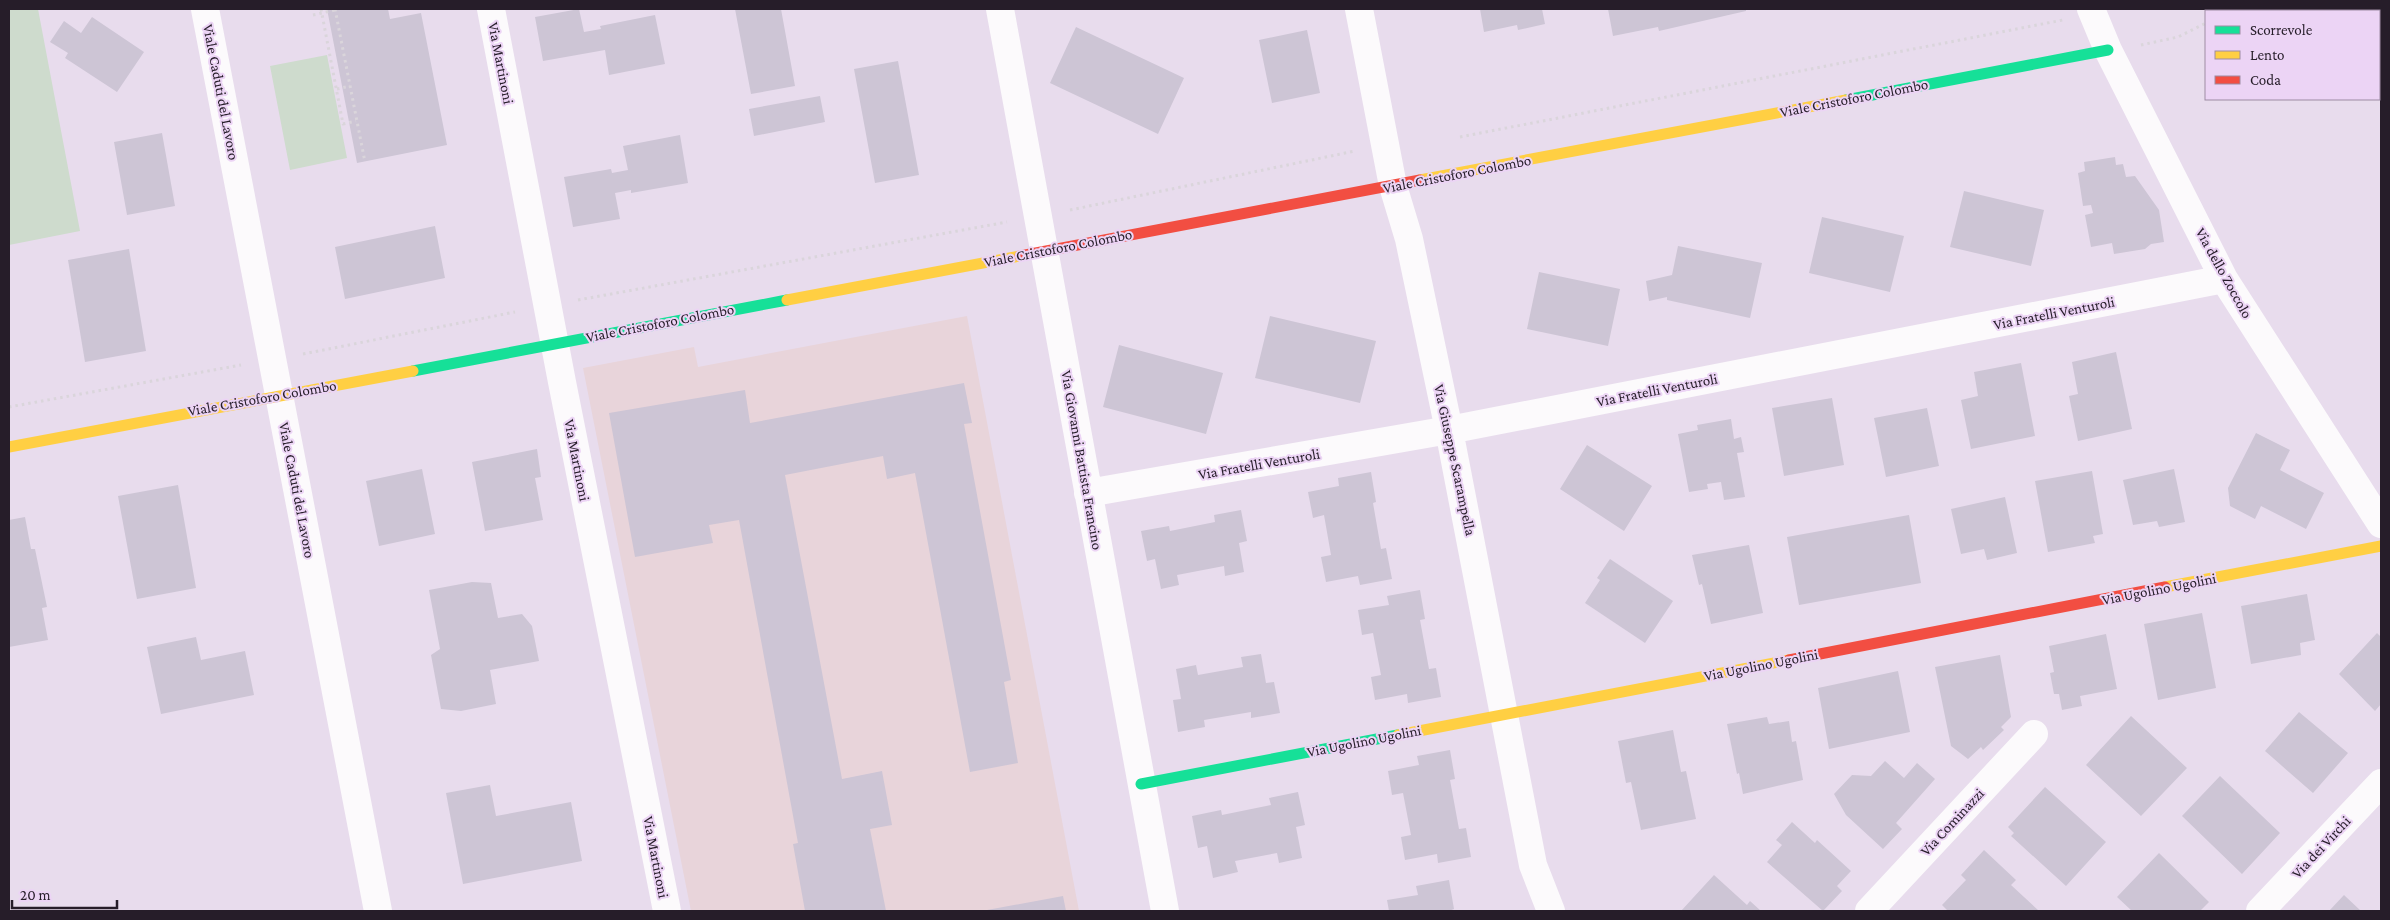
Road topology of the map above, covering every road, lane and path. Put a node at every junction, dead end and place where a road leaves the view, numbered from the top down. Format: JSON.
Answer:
{"nodes":[{"id":1,"x":206,"y":9,"type":"edge"},
{"id":2,"x":335,"y":9,"type":"edge"},
{"id":3,"x":491,"y":9,"type":"edge"},
{"id":4,"x":1000,"y":9,"type":"edge"},
{"id":5,"x":1359,"y":9,"type":"edge"},
{"id":6,"x":2090,"y":9,"type":"edge"},
{"id":7,"x":322,"y":11,"type":"edge"},
{"id":8,"x":314,"y":14,"type":"dead end"},
{"id":9,"x":2205,"y":24,"type":"edge"},
{"id":10,"x":2135,"y":47,"type":"dead end"},
{"id":11,"x":2108,"y":50,"type":"junction"},
{"id":12,"x":350,"y":86,"type":"junction"},
{"id":13,"x":337,"y":89,"type":"junction"},
{"id":14,"x":356,"y":121,"type":"junction"},
{"id":15,"x":364,"y":162,"type":"dead end"},
{"id":16,"x":1393,"y":186,"type":"junction"},
{"id":17,"x":1045,"y":250,"type":"junction"},
{"id":18,"x":2224,"y":280,"type":"junction"},
{"id":19,"x":555,"y":343,"type":"junction"},
{"id":20,"x":279,"y":395,"type":"junction"},
{"id":21,"x":1449,"y":430,"type":"junction"},
{"id":22,"x":9,"y":447,"type":"edge"},
{"id":23,"x":1088,"y":493,"type":"junction"},
{"id":24,"x":2381,"y":524,"type":"edge"},
{"id":25,"x":2381,"y":546,"type":"edge"},
{"id":26,"x":1502,"y":715,"type":"junction"},
{"id":27,"x":2034,"y":734,"type":"dead end"},
{"id":28,"x":2381,"y":783,"type":"edge"},
{"id":29,"x":1141,"y":784,"type":"junction"},
{"id":30,"x":378,"y":911,"type":"edge"},
{"id":31,"x":667,"y":911,"type":"edge"},
{"id":32,"x":1165,"y":911,"type":"edge"},
{"id":33,"x":1551,"y":911,"type":"edge"},
{"id":34,"x":1869,"y":911,"type":"edge"},
{"id":35,"x":2260,"y":911,"type":"edge"}],
"edges":[{"from":1,"to":20,"type":"street","name":"Viale Caduti del Lavoro"},
{"from":2,"to":7,"type":"path"},
{"from":2,"to":12,"type":"path"},
{"from":3,"to":19,"type":"street","name":"Via Martinoni"},
{"from":4,"to":17,"type":"street","name":"Via Giovanni Battista Francino"},
{"from":5,"to":16,"type":"street","name":"Via Giuseppe Scarampella"},
{"from":6,"to":11,"type":"street","name":"Via dello Zoccolo"},
{"from":7,"to":8,"type":"path"},
{"from":7,"to":13,"type":"path"},
{"from":9,"to":10,"type":"path"},
{"from":11,"to":16,"type":"street","name":"Viale Cristoforo Colombo"},
{"from":11,"to":18,"type":"street","name":"Via dello Zoccolo"},
{"from":12,"to":13,"type":"path"},
{"from":12,"to":14,"type":"path"},
{"from":13,"to":14,"type":"path"},
{"from":14,"to":15,"type":"path"},
{"from":16,"to":17,"type":"street","name":"Viale Cristoforo Colombo"},
{"from":16,"to":21,"type":"street","name":"Via Giuseppe Scarampella"},
{"from":17,"to":19,"type":"street","name":"Viale Cristoforo Colombo"},
{"from":17,"to":23,"type":"street","name":"Via Giovanni Battista Francino"},
{"from":18,"to":21,"type":"street","name":"Via Fratelli Venturoli"},
{"from":18,"to":24,"type":"street","name":"Via dello Zoccolo"},
{"from":19,"to":20,"type":"street","name":"Viale Cristoforo Colombo"},
{"from":19,"to":31,"type":"street","name":"Via Martinoni"},
{"from":20,"to":22,"type":"street","name":"Viale Cristoforo Colombo"},
{"from":20,"to":30,"type":"street","name":"Viale Caduti del Lavoro"},
{"from":21,"to":23,"type":"street","name":"Via Fratelli Venturoli"},
{"from":21,"to":26,"type":"street","name":"Via Giuseppe Scarampella"},
{"from":23,"to":29,"type":"street","name":"Via Giovanni Battista Francino"},
{"from":25,"to":26,"type":"street","name":"Via Ugolino Ugolini"},
{"from":26,"to":29,"type":"street","name":"Via Ugolino Ugolini"},
{"from":26,"to":33,"type":"street","name":"Via Giuseppe Scarampella"},
{"from":27,"to":34,"type":"street","name":"Via Cominazzi"},
{"from":28,"to":35,"type":"street","name":"Via dei Virchi"},
{"from":29,"to":32,"type":"street","name":"Via Giovanni Battista Francino"}]}
